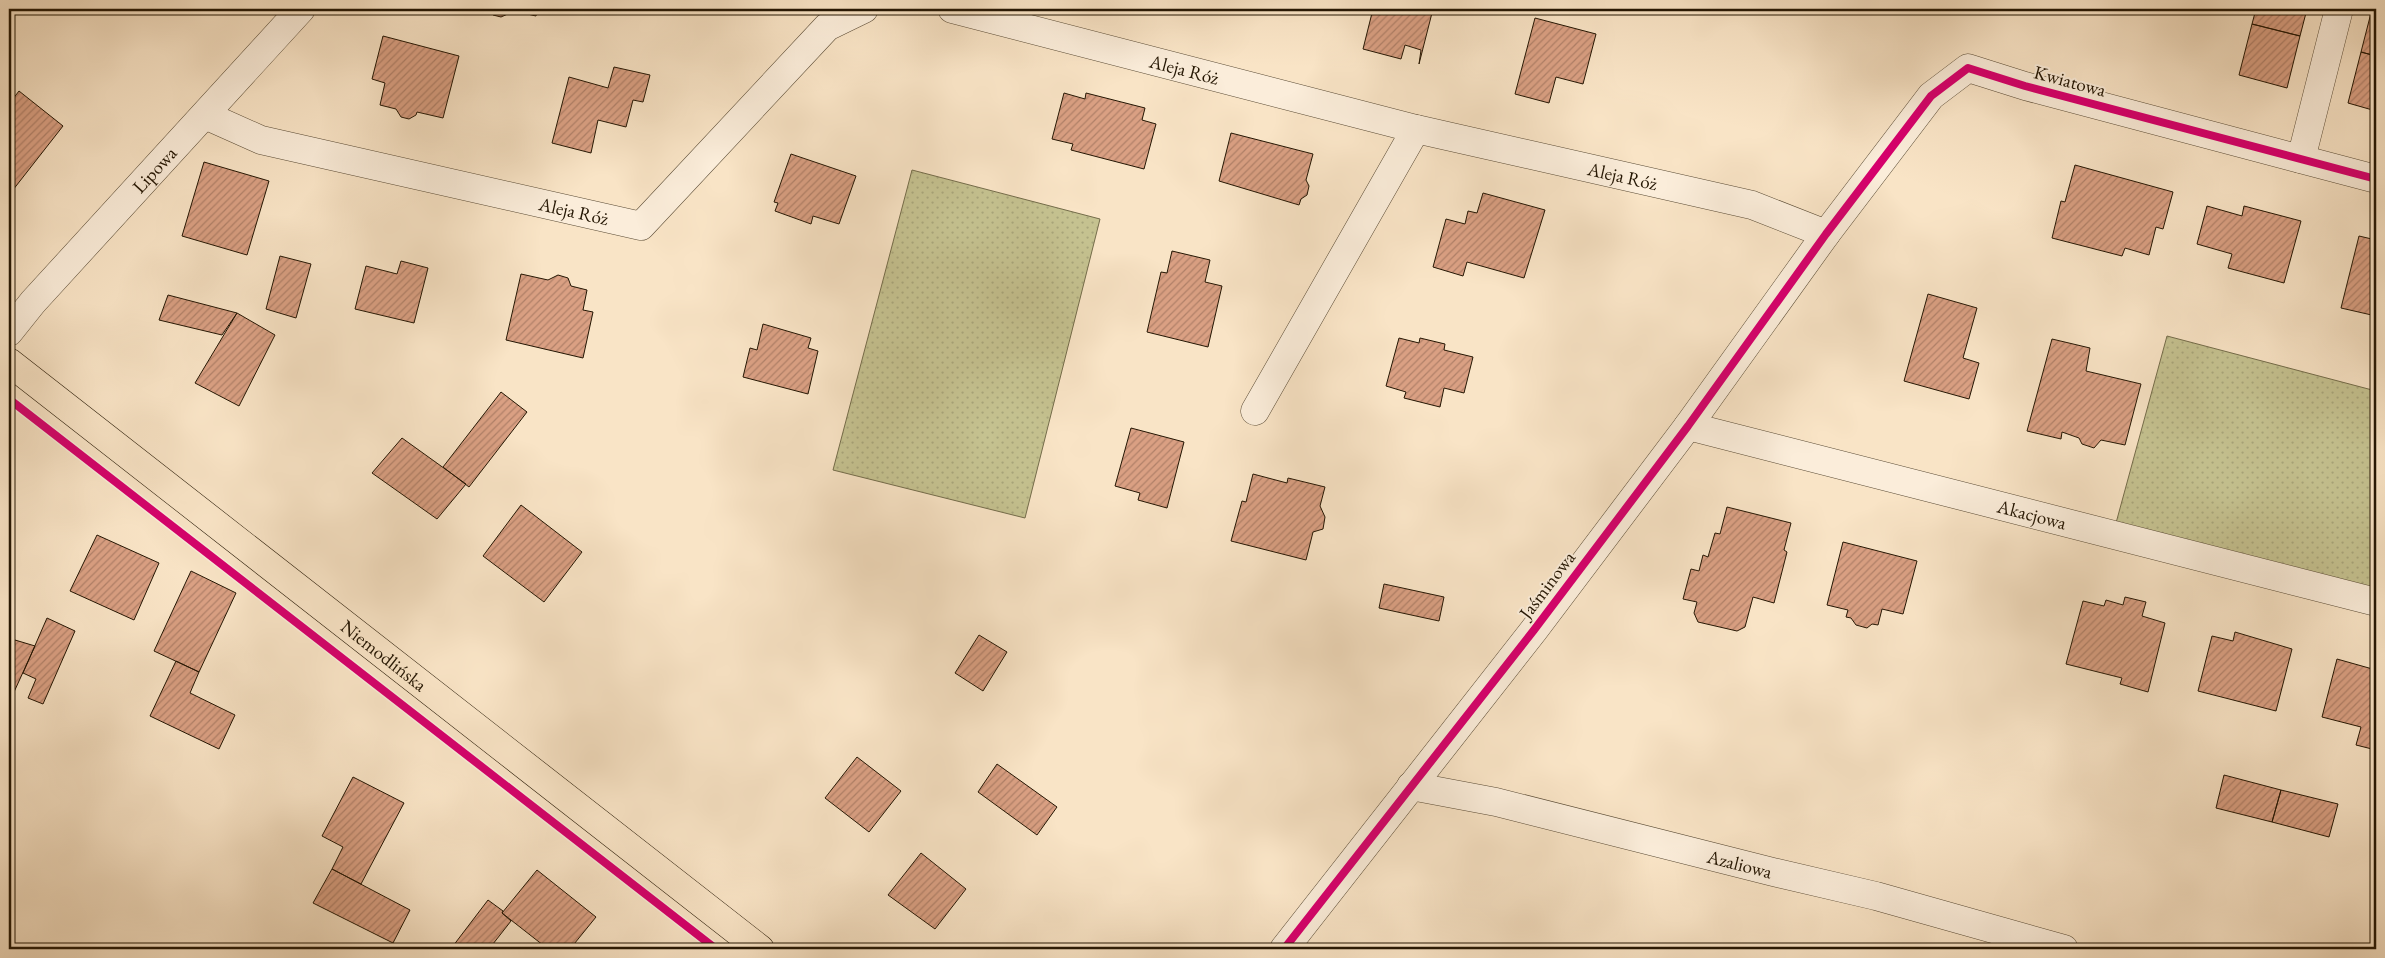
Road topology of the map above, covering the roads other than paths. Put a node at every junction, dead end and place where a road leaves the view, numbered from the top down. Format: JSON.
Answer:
{"nodes":[{"id":1,"x":301,"y":9,"type":"edge"},
{"id":2,"x":864,"y":9,"type":"edge"},
{"id":3,"x":952,"y":9,"type":"edge"},
{"id":4,"x":2340,"y":9,"type":"edge"},
{"id":5,"x":205,"y":116,"type":"junction"},
{"id":6,"x":1416,"y":129,"type":"junction"},
{"id":7,"x":2301,"y":160,"type":"junction"},
{"id":8,"x":2376,"y":179,"type":"edge"},
{"id":9,"x":1826,"y":234,"type":"junction"},
{"id":10,"x":9,"y":332,"type":"edge"},
{"id":11,"x":9,"y":362,"type":"edge"},
{"id":12,"x":1255,"y":411,"type":"dead end"},
{"id":13,"x":1688,"y":426,"type":"junction"},
{"id":14,"x":2376,"y":602,"type":"edge"},
{"id":15,"x":1412,"y":786,"type":"junction"},
{"id":16,"x":760,"y":949,"type":"edge"},
{"id":17,"x":1284,"y":949,"type":"edge"},
{"id":18,"x":2064,"y":949,"type":"edge"}],
"edges":[{"from":1,"to":5,"type":"street","name":"Lipowa"},
{"from":2,"to":5,"type":"street","name":"Aleja Róż"},
{"from":3,"to":6,"type":"street","name":"Aleja Róż"},
{"from":4,"to":7,"type":"street"},
{"from":5,"to":10,"type":"street","name":"Lipowa"},
{"from":6,"to":9,"type":"street","name":"Aleja Róż"},
{"from":6,"to":12,"type":"street"},
{"from":7,"to":8,"type":"street","name":"Kwiatowa"},
{"from":7,"to":9,"type":"street","name":"Kwiatowa"},
{"from":9,"to":13,"type":"street","name":"Jaśminowa"},
{"from":11,"to":16,"type":"main road","name":"Niemodlińska"},
{"from":13,"to":14,"type":"street","name":"Akacjowa"},
{"from":13,"to":15,"type":"street","name":"Jaśminowa"},
{"from":15,"to":17,"type":"street","name":"Jaśminowa"},
{"from":15,"to":18,"type":"street","name":"Azaliowa"}]}
